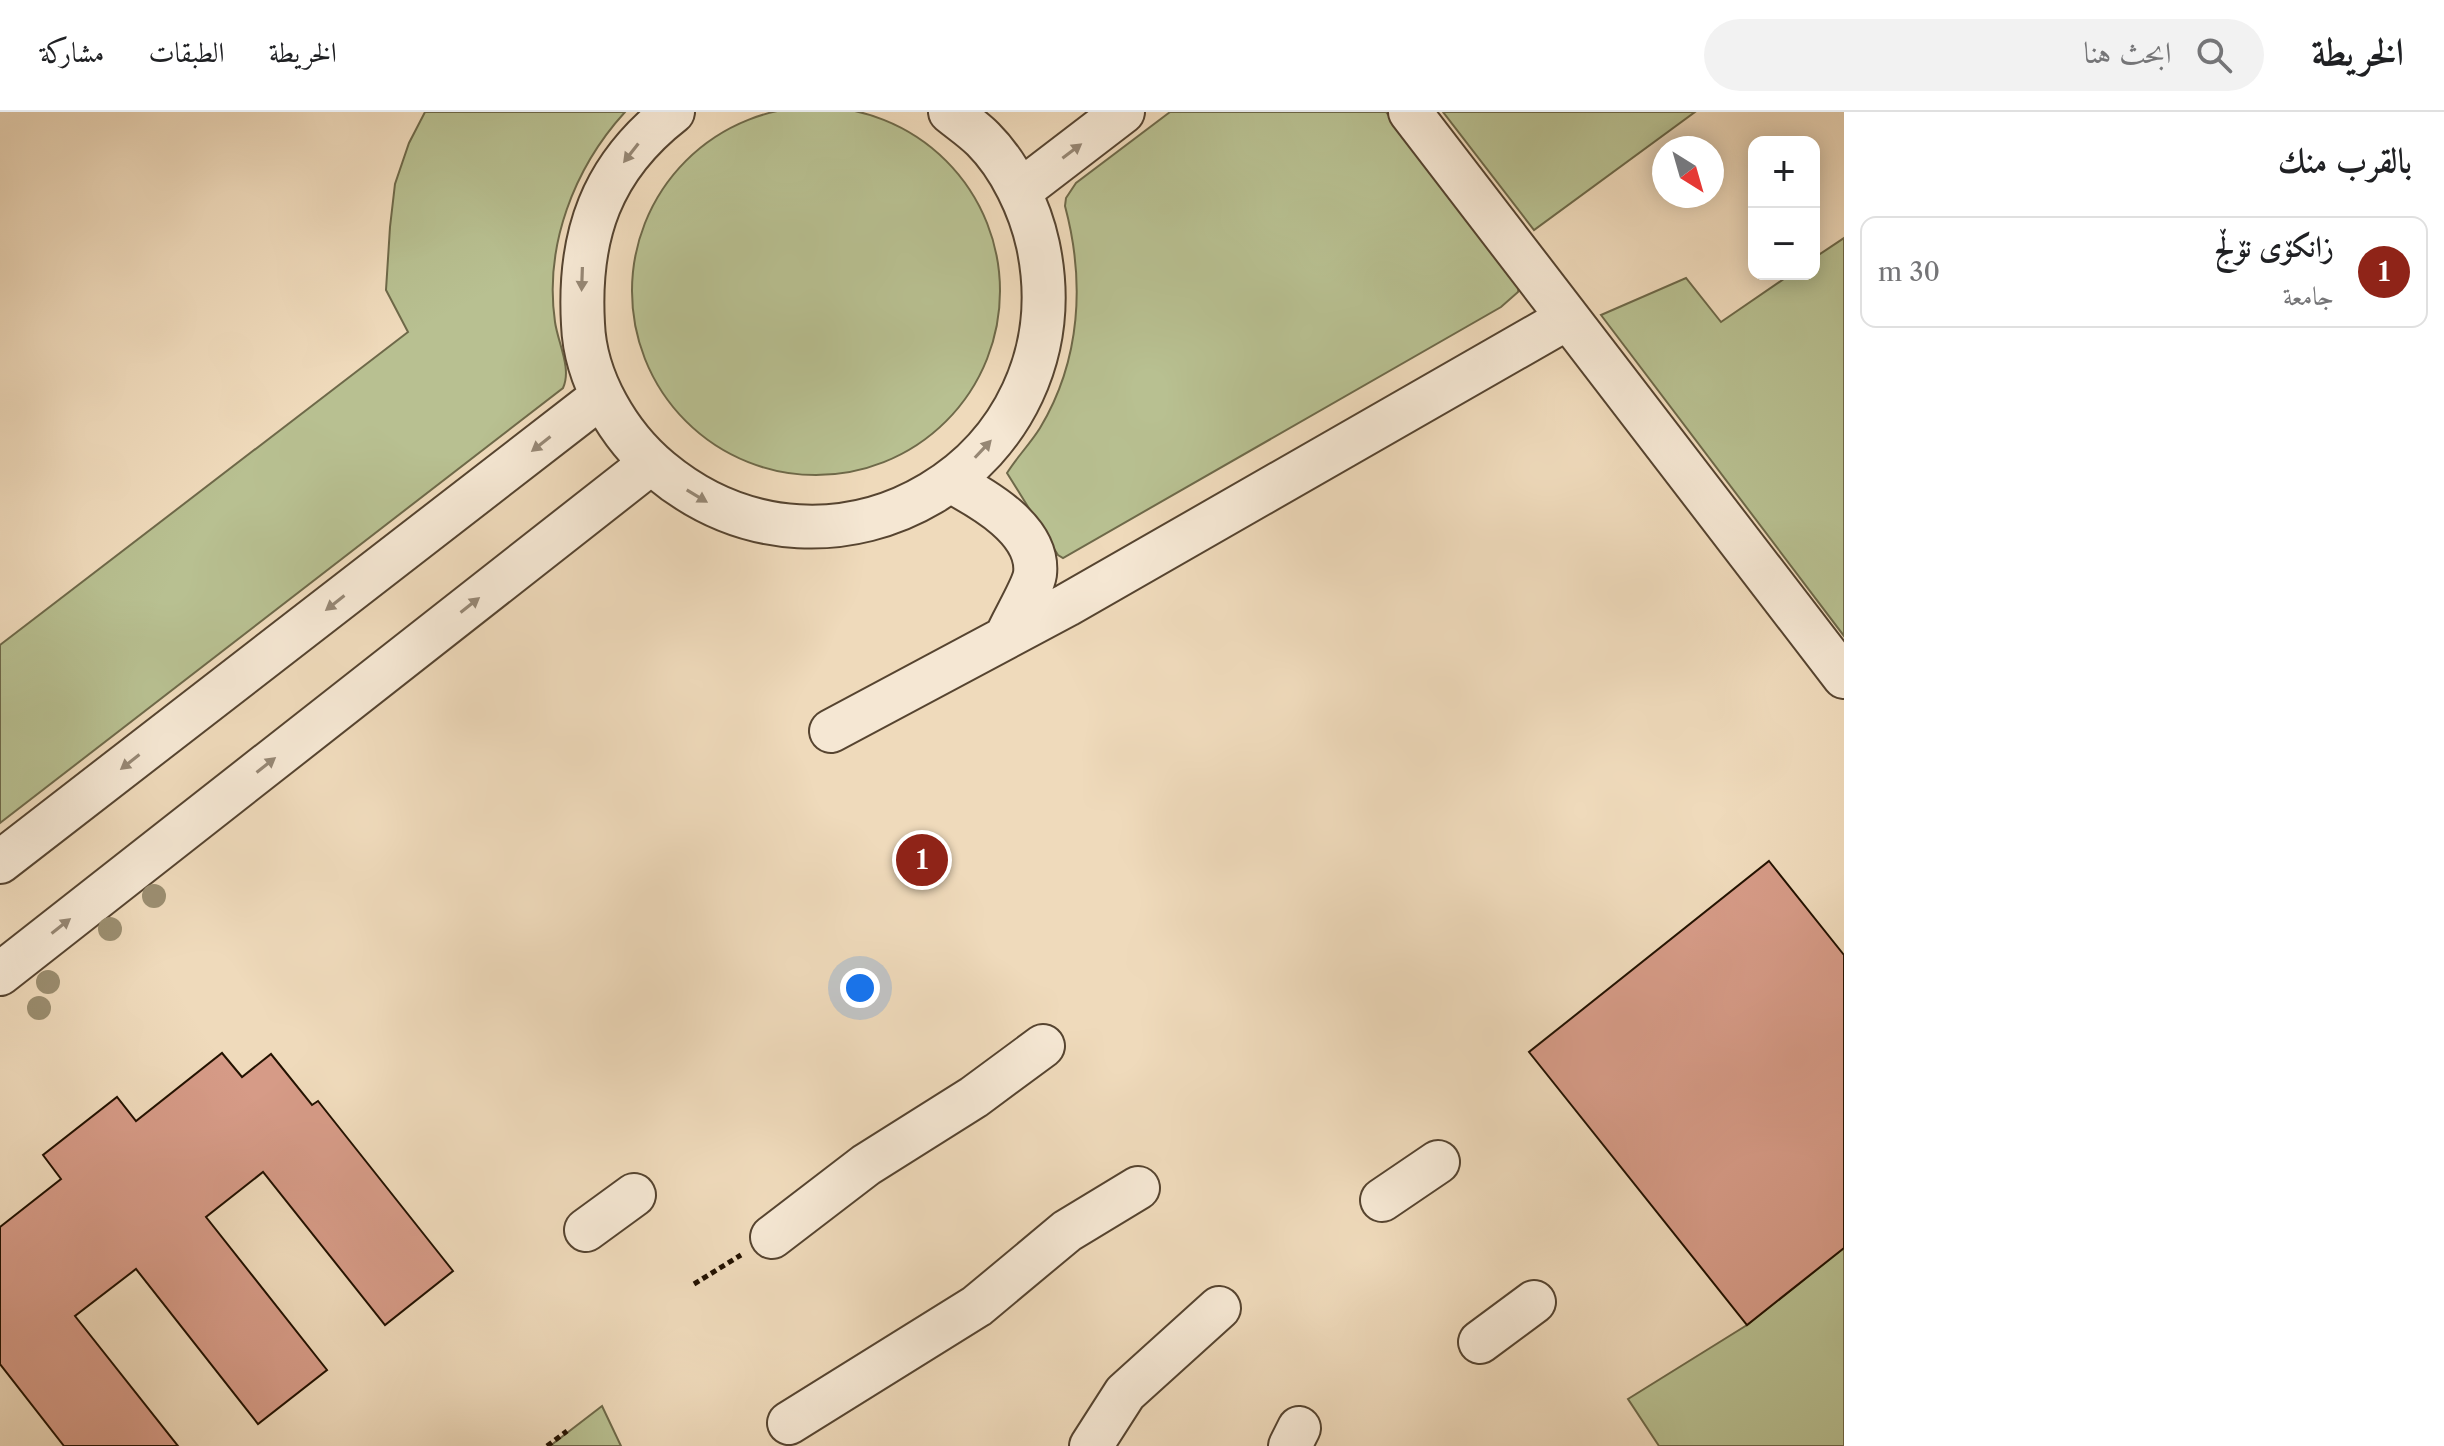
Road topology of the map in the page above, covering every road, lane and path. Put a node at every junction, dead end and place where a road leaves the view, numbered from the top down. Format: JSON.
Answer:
{"nodes":[{"id":1,"x":673,"y":112,"type":"edge"},
{"id":2,"x":1123,"y":112,"type":"edge"},
{"id":3,"x":1410,"y":112,"type":"edge"},
{"id":4,"x":960,"y":115,"type":"edge"},
{"id":5,"x":1020,"y":191,"type":"junction"},
{"id":6,"x":1568,"y":318,"type":"junction"},
{"id":7,"x":602,"y":396,"type":"junction"},
{"id":8,"x":651,"y":463,"type":"junction"},
{"id":9,"x":950,"y":481,"type":"junction"},
{"id":10,"x":1006,"y":637,"type":"junction"},
{"id":11,"x":1844,"y":677,"type":"edge"},
{"id":12,"x":831,"y":731,"type":"dead end"},
{"id":13,"x":0,"y":862,"type":"edge"},
{"id":14,"x":0,"y":974,"type":"edge"},
{"id":15,"x":1043,"y":1046,"type":"dead end"},
{"id":16,"x":1438,"y":1162,"type":"dead end"},
{"id":17,"x":1138,"y":1188,"type":"dead end"},
{"id":18,"x":634,"y":1195,"type":"dead end"},
{"id":19,"x":1382,"y":1200,"type":"dead end"},
{"id":20,"x":586,"y":1230,"type":"dead end"},
{"id":21,"x":772,"y":1237,"type":"joint"},
{"id":22,"x":694,"y":1284,"type":"dead end"},
{"id":23,"x":1534,"y":1302,"type":"dead end"},
{"id":24,"x":1219,"y":1308,"type":"dead end"},
{"id":25,"x":1480,"y":1342,"type":"dead end"},
{"id":26,"x":789,"y":1423,"type":"dead end"},
{"id":27,"x":567,"y":1431,"type":"dead end"},
{"id":28,"x":547,"y":1446,"type":"edge"},
{"id":29,"x":1091,"y":1446,"type":"edge"}],
"edges":[{"from":1,"to":7,"type":"lane","one_way":true},
{"from":5,"to":2,"type":"lane","one_way":true},
{"from":3,"to":6,"type":"lane"},
{"from":4,"to":5,"type":"lane"},
{"from":9,"to":5,"type":"lane","one_way":true},
{"from":6,"to":10,"type":"lane"},
{"from":6,"to":11,"type":"lane"},
{"from":7,"to":8,"type":"lane"},
{"from":7,"to":13,"type":"lane","one_way":true},
{"from":8,"to":9,"type":"lane","one_way":true},
{"from":14,"to":8,"type":"lane","one_way":true},
{"from":9,"to":10,"type":"lane"},
{"from":10,"to":12,"type":"lane"},
{"from":15,"to":21,"type":"lane"},
{"from":16,"to":19,"type":"lane"},
{"from":17,"to":26,"type":"lane"},
{"from":18,"to":20,"type":"lane"},
{"from":21,"to":22,"type":"path"},
{"from":23,"to":25,"type":"lane"},
{"from":24,"to":29,"type":"lane"},
{"from":27,"to":28,"type":"path"}]}
